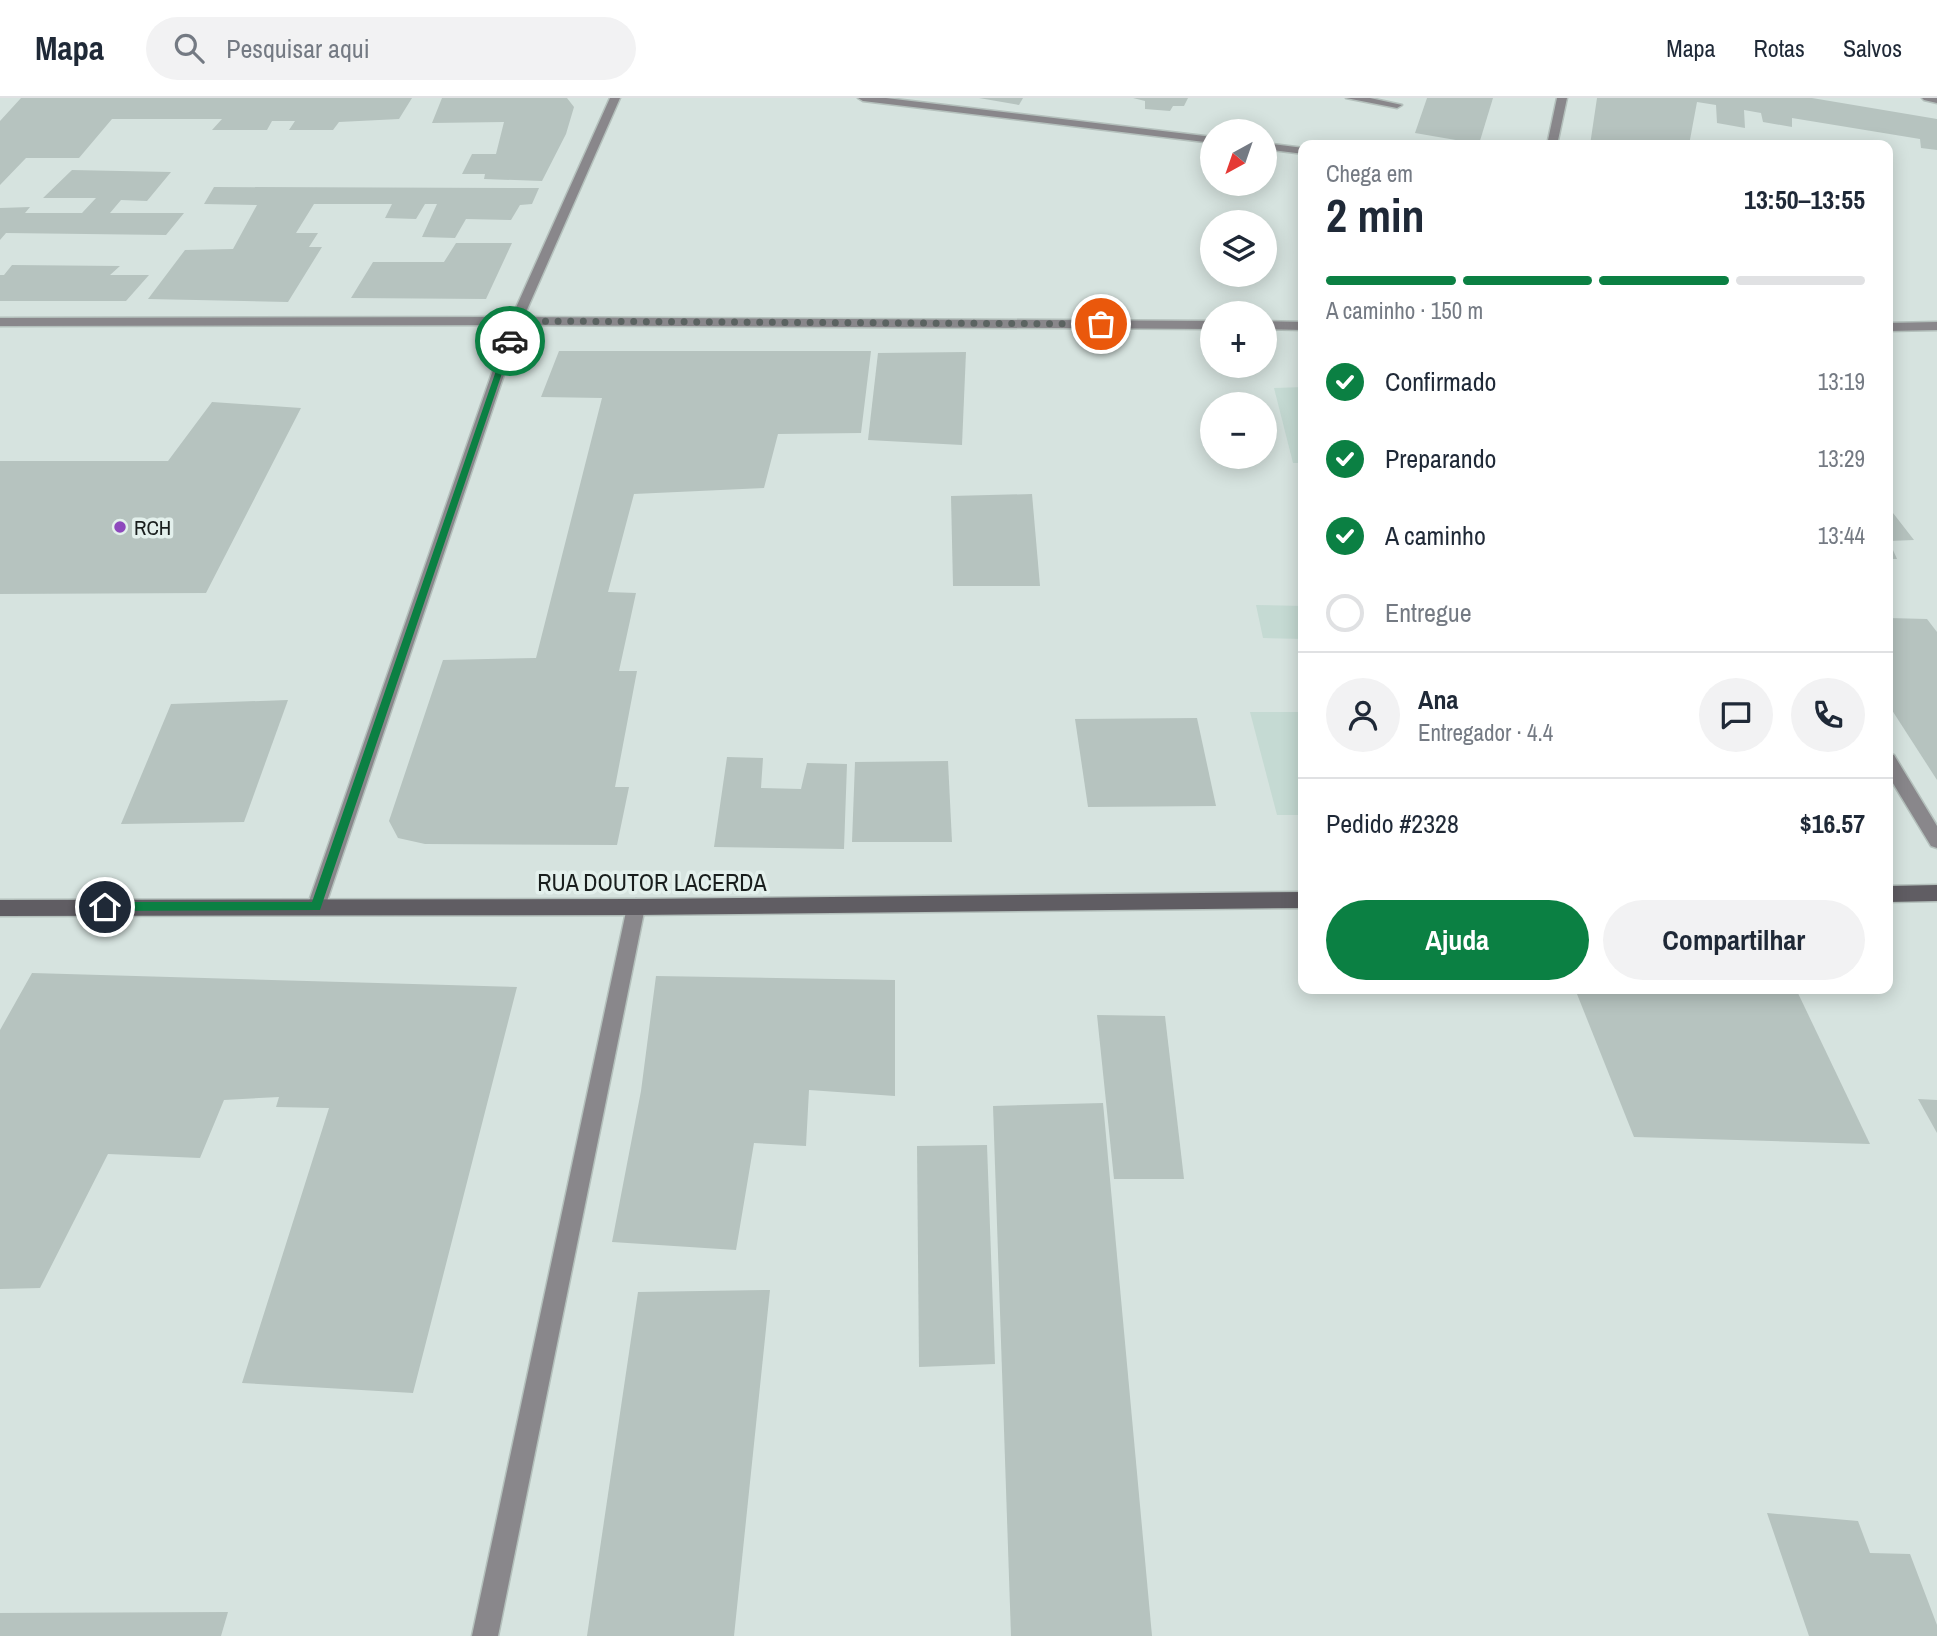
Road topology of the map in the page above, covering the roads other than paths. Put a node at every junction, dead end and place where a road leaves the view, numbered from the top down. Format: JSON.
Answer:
{"nodes":[{"id":1,"x":615,"y":98,"type":"edge"},
{"id":2,"x":863,"y":98,"type":"edge"},
{"id":3,"x":1351,"y":98,"type":"edge"},
{"id":4,"x":1562,"y":98,"type":"edge"},
{"id":5,"x":1927,"y":98,"type":"edge"},
{"id":6,"x":1937,"y":100,"type":"edge"},
{"id":7,"x":1397,"y":105,"type":"dead end"},
{"id":8,"x":1200,"y":138,"type":"edge"},
{"id":9,"x":1553,"y":140,"type":"edge"},
{"id":10,"x":1278,"y":148,"type":"edge"},
{"id":11,"x":1298,"y":150,"type":"edge"},
{"id":12,"x":516,"y":321,"type":"junction"},
{"id":13,"x":0,"y":322,"type":"edge"},
{"id":14,"x":1200,"y":325,"type":"edge"},
{"id":15,"x":1277,"y":325,"type":"edge"},
{"id":16,"x":1298,"y":326,"type":"edge"},
{"id":17,"x":1937,"y":326,"type":"edge"},
{"id":18,"x":1893,"y":327,"type":"edge"},
{"id":19,"x":1893,"y":768,"type":"edge"},
{"id":20,"x":1937,"y":841,"type":"edge"},
{"id":21,"x":1937,"y":893,"type":"edge"},
{"id":22,"x":1893,"y":894,"type":"edge"},
{"id":23,"x":1298,"y":900,"type":"edge"},
{"id":24,"x":316,"y":906,"type":"junction"},
{"id":25,"x":636,"y":907,"type":"junction"},
{"id":26,"x":0,"y":908,"type":"edge"},
{"id":27,"x":485,"y":1636,"type":"edge"}],
"edges":[{"from":1,"to":12,"type":"street"},
{"from":2,"to":8,"type":"street"},
{"from":3,"to":7,"type":"street"},
{"from":4,"to":9,"type":"street"},
{"from":5,"to":6,"type":"street"},
{"from":10,"to":11,"type":"street"},
{"from":12,"to":13,"type":"street"},
{"from":12,"to":14,"type":"street"},
{"from":12,"to":24,"type":"street"},
{"from":15,"to":16,"type":"street"},
{"from":17,"to":18,"type":"street"},
{"from":19,"to":20,"type":"street"},
{"from":21,"to":22,"type":"main road"},
{"from":23,"to":25,"type":"main road","name":"RUA DOUTOR LACERDA"},
{"from":24,"to":25,"type":"main road","name":"RUA DOUTOR LACERDA"},
{"from":24,"to":26,"type":"main road","name":"RUA DOUTOR LACERDA"},
{"from":25,"to":27,"type":"street"}]}
